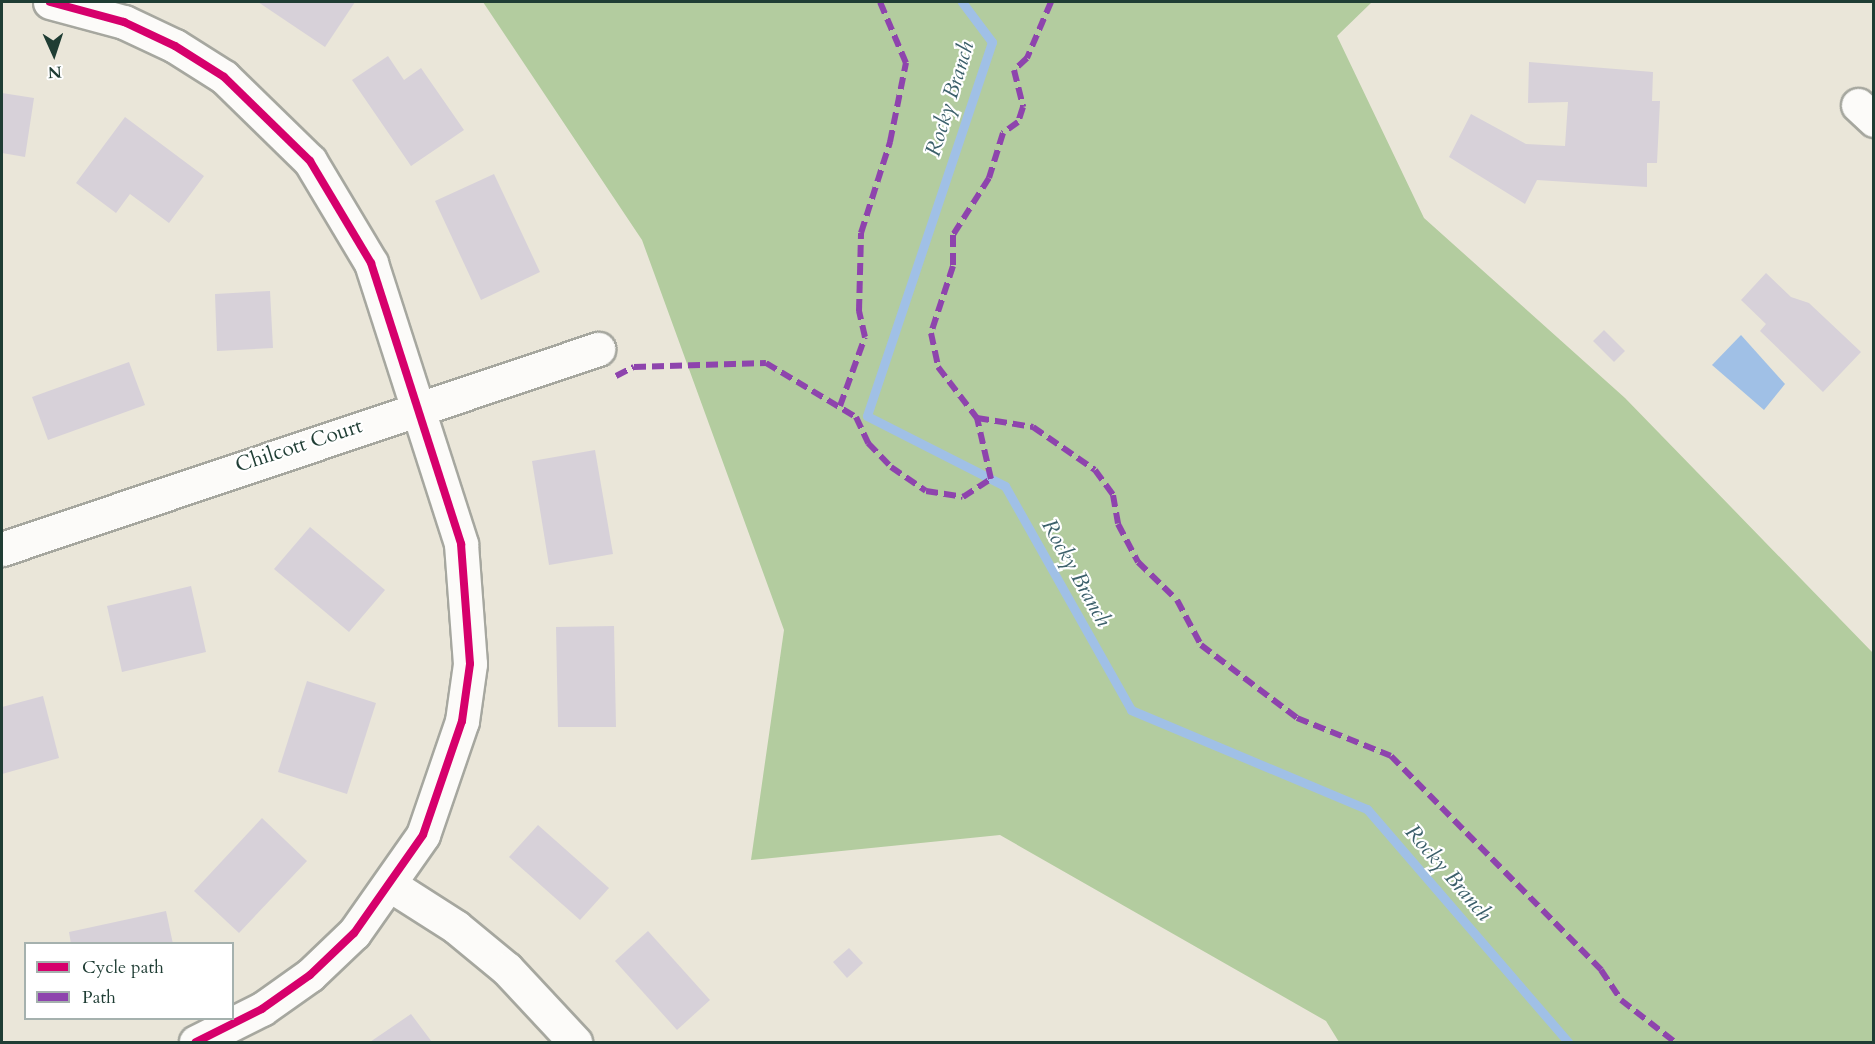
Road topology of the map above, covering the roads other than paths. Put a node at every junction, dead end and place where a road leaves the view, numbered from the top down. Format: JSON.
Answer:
{"nodes":[{"id":1,"x":50,"y":2,"type":"edge"},
{"id":2,"x":598,"y":349,"type":"dead end"},
{"id":3,"x":420,"y":406,"type":"junction"},
{"id":4,"x":2,"y":549,"type":"edge"},
{"id":5,"x":392,"y":886,"type":"junction"},
{"id":6,"x":196,"y":1042,"type":"edge"},
{"id":7,"x":575,"y":1042,"type":"edge"}],
"edges":[{"from":1,"to":3,"type":"street"},
{"from":2,"to":3,"type":"street","name":"Chilcott Court"},
{"from":3,"to":4,"type":"street","name":"Chilcott Court"},
{"from":3,"to":5,"type":"street"},
{"from":5,"to":6,"type":"street"},
{"from":5,"to":7,"type":"street"}]}
